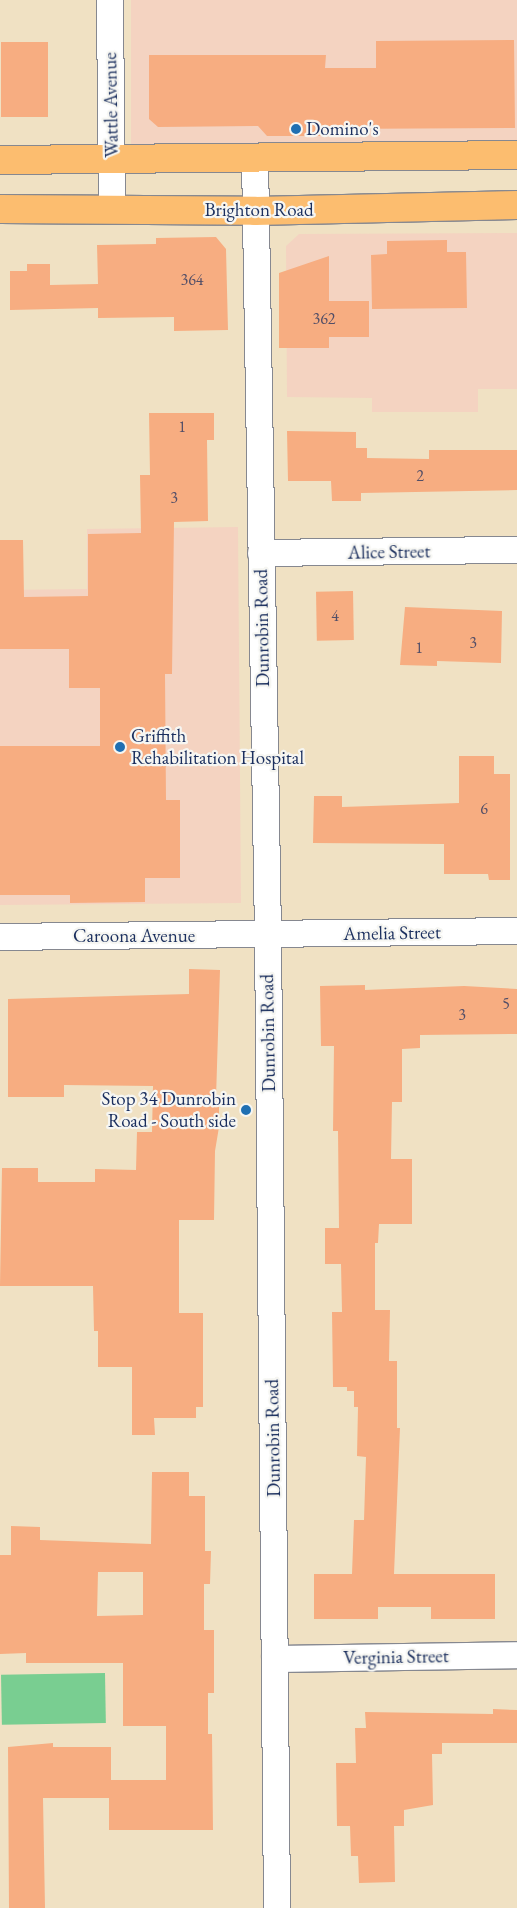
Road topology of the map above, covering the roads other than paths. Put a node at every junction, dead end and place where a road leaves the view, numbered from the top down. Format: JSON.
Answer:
{"nodes":[{"id":1,"x":110,"y":0,"type":"edge"},
{"id":2,"x":517,"y":155,"type":"edge"},
{"id":3,"x":255,"y":158,"type":"junction"},
{"id":4,"x":0,"y":160,"type":"edge"},
{"id":5,"x":112,"y":160,"type":"junction"},
{"id":6,"x":517,"y":205,"type":"edge"},
{"id":7,"x":0,"y":209,"type":"edge"},
{"id":8,"x":112,"y":210,"type":"junction"},
{"id":9,"x":255,"y":210,"type":"junction"},
{"id":10,"x":517,"y":550,"type":"edge"},
{"id":11,"x":260,"y":553,"type":"junction"},
{"id":12,"x":517,"y":931,"type":"edge"},
{"id":13,"x":268,"y":934,"type":"junction"},
{"id":14,"x":0,"y":937,"type":"edge"},
{"id":15,"x":517,"y":1655,"type":"edge"},
{"id":16,"x":275,"y":1659,"type":"junction"},
{"id":17,"x":277,"y":1908,"type":"edge"}],
"edges":[{"from":1,"to":5,"type":"street","name":"Wattle Avenue"},
{"from":2,"to":3,"type":"main road"},
{"from":3,"to":5,"type":"main road"},
{"from":3,"to":9,"type":"street","name":"Dunrobin Road"},
{"from":4,"to":5,"type":"main road"},
{"from":5,"to":8,"type":"street","name":"Wattle Avenue"},
{"from":6,"to":9,"type":"main road","name":"Brighton Road"},
{"from":7,"to":8,"type":"main road","name":"Brighton Road"},
{"from":8,"to":9,"type":"main road","name":"Brighton Road"},
{"from":9,"to":11,"type":"street","name":"Dunrobin Road"},
{"from":10,"to":11,"type":"street","name":"Alice Street"},
{"from":11,"to":13,"type":"street","name":"Dunrobin Road"},
{"from":12,"to":13,"type":"street","name":"Amelia Street"},
{"from":13,"to":14,"type":"street","name":"Caroona Avenue"},
{"from":13,"to":16,"type":"street","name":"Dunrobin Road"},
{"from":15,"to":16,"type":"street","name":"Verginia Street"},
{"from":16,"to":17,"type":"street","name":"Dunrobin Road"}]}
